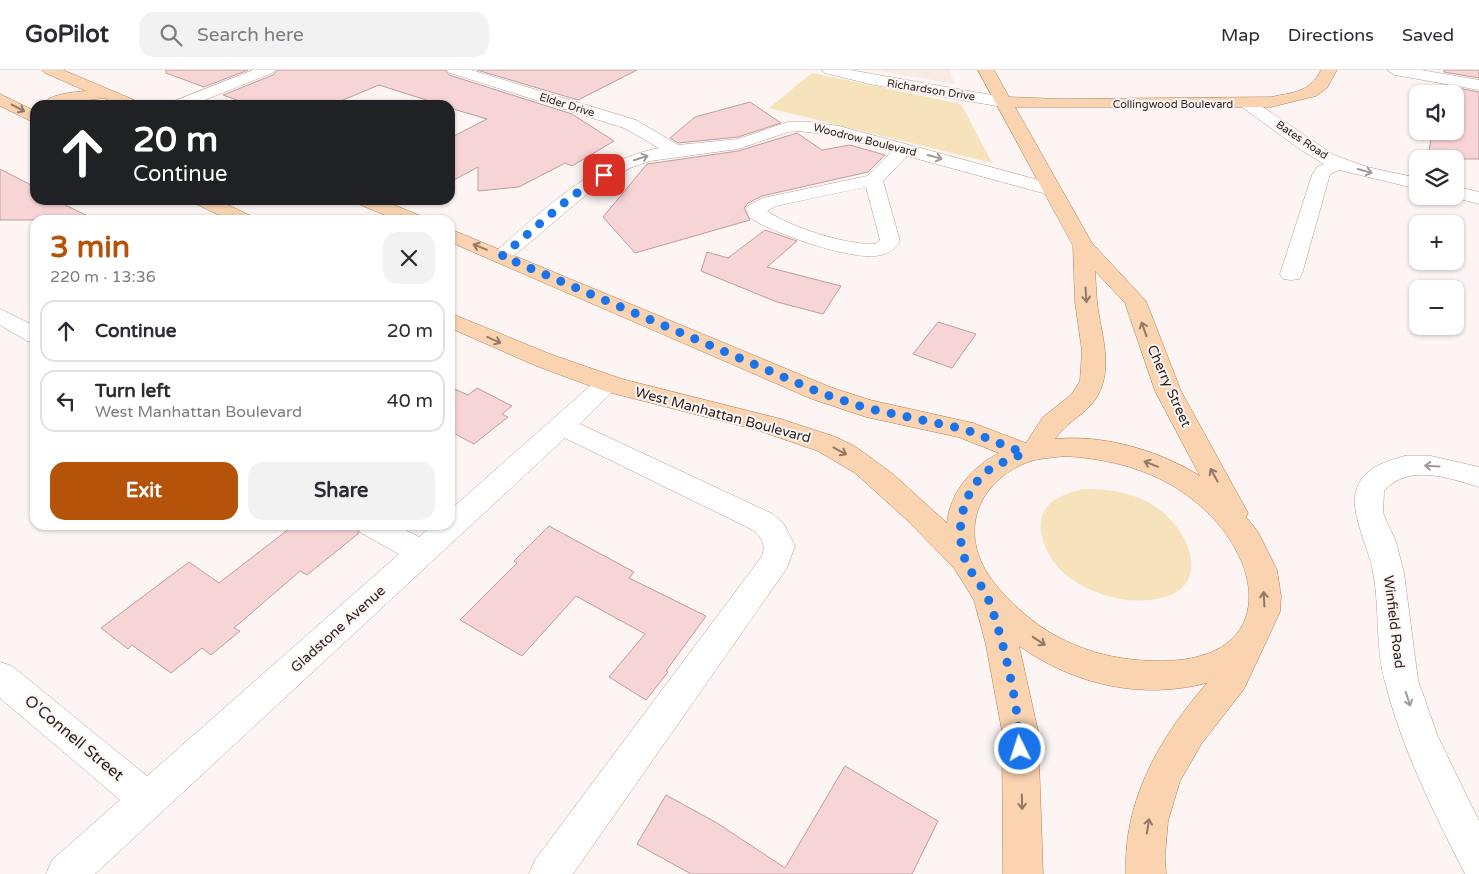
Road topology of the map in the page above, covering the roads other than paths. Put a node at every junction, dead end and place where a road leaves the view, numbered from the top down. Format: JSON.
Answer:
{"nodes":[{"id":1,"x":50,"y":70,"type":"edge"},
{"id":2,"x":267,"y":70,"type":"edge"},
{"id":3,"x":455,"y":70,"type":"edge"},
{"id":4,"x":830,"y":70,"type":"edge"},
{"id":5,"x":986,"y":70,"type":"edge"},
{"id":6,"x":1330,"y":70,"type":"edge"},
{"id":7,"x":1395,"y":70,"type":"edge"},
{"id":8,"x":1479,"y":85,"type":"edge"},
{"id":9,"x":106,"y":94,"type":"junction"},
{"id":10,"x":0,"y":99,"type":"edge"},
{"id":11,"x":66,"y":100,"type":"edge"},
{"id":12,"x":121,"y":100,"type":"edge"},
{"id":13,"x":191,"y":100,"type":"edge"},
{"id":14,"x":1003,"y":102,"type":"junction"},
{"id":15,"x":1248,"y":104,"type":"junction"},
{"id":16,"x":30,"y":115,"type":"edge"},
{"id":17,"x":904,"y":149,"type":"junction"},
{"id":18,"x":674,"y":151,"type":"junction"},
{"id":19,"x":1339,"y":163,"type":"junction"},
{"id":20,"x":873,"y":180,"type":"junction"},
{"id":21,"x":1409,"y":182,"type":"edge"},
{"id":22,"x":1050,"y":189,"type":"junction"},
{"id":23,"x":1464,"y":194,"type":"edge"},
{"id":24,"x":1479,"y":198,"type":"edge"},
{"id":25,"x":213,"y":205,"type":"edge"},
{"id":26,"x":378,"y":205,"type":"edge"},
{"id":27,"x":234,"y":215,"type":"edge"},
{"id":28,"x":402,"y":215,"type":"edge"},
{"id":29,"x":455,"y":237,"type":"edge"},
{"id":30,"x":1083,"y":246,"type":"junction"},
{"id":31,"x":502,"y":256,"type":"junction"},
{"id":32,"x":1291,"y":274,"type":"dead end"},
{"id":33,"x":0,"y":316,"type":"edge"},
{"id":34,"x":455,"y":322,"type":"edge"},
{"id":35,"x":30,"y":333,"type":"edge"},
{"id":36,"x":608,"y":384,"type":"junction"},
{"id":37,"x":563,"y":426,"type":"junction"},
{"id":38,"x":1029,"y":451,"type":"junction"},
{"id":39,"x":1479,"y":477,"type":"edge"},
{"id":40,"x":455,"y":524,"type":"edge"},
{"id":41,"x":380,"y":530,"type":"edge"},
{"id":42,"x":448,"y":530,"type":"edge"},
{"id":43,"x":1245,"y":534,"type":"junction"},
{"id":44,"x":422,"y":554,"type":"junction"},
{"id":45,"x":966,"y":561,"type":"junction"},
{"id":46,"x":988,"y":599,"type":"junction"},
{"id":47,"x":1248,"y":644,"type":"junction"},
{"id":48,"x":0,"y":677,"type":"edge"},
{"id":49,"x":148,"y":800,"type":"junction"},
{"id":50,"x":1479,"y":860,"type":"edge"},
{"id":51,"x":66,"y":874,"type":"edge"},
{"id":52,"x":549,"y":874,"type":"edge"},
{"id":53,"x":1023,"y":874,"type":"edge"},
{"id":54,"x":1146,"y":874,"type":"edge"}],
"edges":[{"from":1,"to":9,"type":"main road"},
{"from":2,"to":13,"type":"street"},
{"from":3,"to":18,"type":"street","name":"Elder Drive"},
{"from":4,"to":14,"type":"street","name":"Richardson Drive"},
{"from":5,"to":14,"type":"main road","name":"Cherry Street"},
{"from":6,"to":15,"type":"main road","name":"Collingwood Boulevard"},
{"from":7,"to":8,"type":"street"},
{"from":9,"to":11,"type":"main road"},
{"from":9,"to":12,"type":"main road"},
{"from":10,"to":16,"type":"main road","one_way":true},
{"from":14,"to":15,"type":"main road","name":"Collingwood Boulevard"},
{"from":14,"to":22,"type":"main road","name":"Cherry Street"},
{"from":15,"to":19,"type":"street","name":"Bates Road"},
{"from":17,"to":18,"type":"street","name":"Woodrow Boulevard"},
{"from":17,"to":20,"type":"street"},
{"from":17,"to":22,"type":"street","name":"Woodrow Boulevard","one_way":true},
{"from":31,"to":18,"type":"street","name":"Woodrow Boulevard","one_way":true},
{"from":19,"to":21,"type":"street","name":"Bates Road","one_way":true},
{"from":19,"to":32,"type":"street"},
{"from":20,"to":20,"type":"street"},
{"from":22,"to":30,"type":"main road","name":"Cherry Street"},
{"from":23,"to":24,"type":"street"},
{"from":25,"to":27,"type":"main road"},
{"from":26,"to":28,"type":"main road"},
{"from":31,"to":29,"type":"main road","one_way":true},
{"from":30,"to":38,"type":"main road","name":"Cherry Street","one_way":true},
{"from":43,"to":30,"type":"main road","name":"Cherry Street","one_way":true},
{"from":31,"to":38,"type":"main road"},
{"from":33,"to":35,"type":"street"},
{"from":34,"to":36,"type":"main road","name":"West Manhattan Boulevard","one_way":true},
{"from":36,"to":37,"type":"street","name":"Gladstone Avenue"},
{"from":36,"to":45,"type":"main road","name":"West Manhattan Boulevard","one_way":true},
{"from":37,"to":40,"type":"street","name":"Gladstone Avenue"},
{"from":37,"to":52,"type":"street"},
{"from":43,"to":38,"type":"main road","one_way":true},
{"from":38,"to":45,"type":"main road"},
{"from":39,"to":50,"type":"street","name":"Winfield Road","one_way":true},
{"from":41,"to":44,"type":"street"},
{"from":42,"to":44,"type":"street","name":"Gladstone Avenue"},
{"from":47,"to":43,"type":"main road","one_way":true},
{"from":44,"to":49,"type":"street","name":"Gladstone Avenue"},
{"from":45,"to":46,"type":"main road"},
{"from":46,"to":47,"type":"main road","one_way":true},
{"from":46,"to":53,"type":"main road","one_way":true},
{"from":54,"to":47,"type":"main road","one_way":true},
{"from":48,"to":49,"type":"street","name":"O'Connell Street"},
{"from":49,"to":51,"type":"street","name":"Gladstone Avenue"}]}
